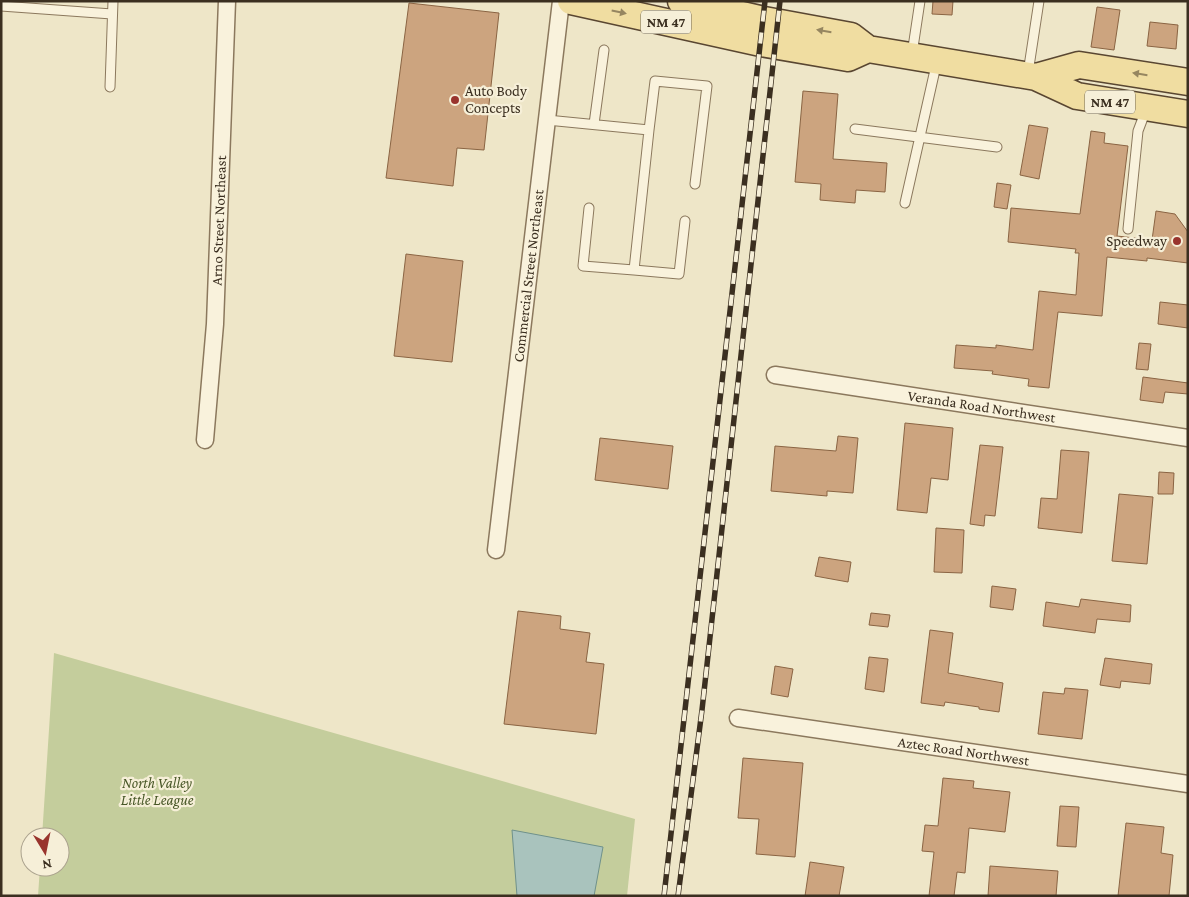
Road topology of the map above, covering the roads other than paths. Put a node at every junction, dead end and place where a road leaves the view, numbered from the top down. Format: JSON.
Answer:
{"nodes":[{"id":1,"x":113,"y":1,"type":"edge"},
{"id":2,"x":227,"y":1,"type":"edge"},
{"id":3,"x":561,"y":1,"type":"edge"},
{"id":4,"x":571,"y":1,"type":"edge"},
{"id":5,"x":680,"y":1,"type":"edge"},
{"id":6,"x":920,"y":1,"type":"edge"},
{"id":7,"x":1039,"y":1,"type":"edge"},
{"id":8,"x":1,"y":6,"type":"edge"},
{"id":9,"x":112,"y":14,"type":"junction"},
{"id":10,"x":762,"y":32,"type":"junction"},
{"id":11,"x":604,"y":50,"type":"dead end"},
{"id":12,"x":911,"y":57,"type":"junction"},
{"id":13,"x":937,"y":61,"type":"junction"},
{"id":14,"x":1032,"y":77,"type":"junction"},
{"id":15,"x":1188,"y":82,"type":"edge"},
{"id":16,"x":110,"y":87,"type":"dead end"},
{"id":17,"x":1147,"y":108,"type":"junction"},
{"id":18,"x":1187,"y":117,"type":"edge"},
{"id":19,"x":547,"y":120,"type":"junction"},
{"id":20,"x":594,"y":124,"type":"junction"},
{"id":21,"x":855,"y":129,"type":"dead end"},
{"id":22,"x":649,"y":130,"type":"junction"},
{"id":23,"x":920,"y":138,"type":"junction"},
{"id":24,"x":996,"y":147,"type":"dead end"},
{"id":25,"x":695,"y":184,"type":"dead end"},
{"id":26,"x":905,"y":203,"type":"dead end"},
{"id":27,"x":589,"y":208,"type":"dead end"},
{"id":28,"x":685,"y":221,"type":"dead end"},
{"id":29,"x":1128,"y":229,"type":"dead end"},
{"id":30,"x":634,"y":270,"type":"junction"},
{"id":31,"x":774,"y":375,"type":"dead end"},
{"id":32,"x":1188,"y":438,"type":"edge"},
{"id":33,"x":205,"y":440,"type":"dead end"},
{"id":34,"x":496,"y":550,"type":"dead end"},
{"id":35,"x":738,"y":718,"type":"dead end"},
{"id":36,"x":1188,"y":784,"type":"edge"}],
"edges":[{"from":1,"to":9,"type":"lane"},
{"from":2,"to":33,"type":"street","name":"Arno Street Northeast"},
{"from":3,"to":19,"type":"street","name":"Commercial Street Northeast"},
{"from":4,"to":10,"type":"main road","number":"NM 47","one_way":true},
{"from":5,"to":10,"type":"main road","number":"NM 47"},
{"from":6,"to":12,"type":"lane"},
{"from":7,"to":14,"type":"lane"},
{"from":8,"to":9,"type":"lane"},
{"from":9,"to":16,"type":"lane"},
{"from":10,"to":12,"type":"main road","number":"NM 47"},
{"from":11,"to":20,"type":"lane"},
{"from":12,"to":13,"type":"main road","number":"NM 47"},
{"from":13,"to":14,"type":"main road","number":"NM 47"},
{"from":13,"to":23,"type":"lane"},
{"from":15,"to":14,"type":"main road","number":"NM 47","one_way":true},
{"from":14,"to":17,"type":"main road","number":"NM 47"},
{"from":17,"to":18,"type":"main road","number":"NM 47"},
{"from":17,"to":29,"type":"lane"},
{"from":19,"to":20,"type":"lane"},
{"from":19,"to":34,"type":"street","name":"Commercial Street Northeast"},
{"from":20,"to":22,"type":"lane"},
{"from":21,"to":23,"type":"lane"},
{"from":22,"to":25,"type":"lane"},
{"from":22,"to":30,"type":"lane"},
{"from":23,"to":24,"type":"lane"},
{"from":23,"to":26,"type":"lane"},
{"from":27,"to":30,"type":"lane"},
{"from":28,"to":30,"type":"lane"},
{"from":31,"to":32,"type":"street","name":"Veranda Road Northwest"},
{"from":35,"to":36,"type":"street","name":"Aztec Road Northwest"}]}
